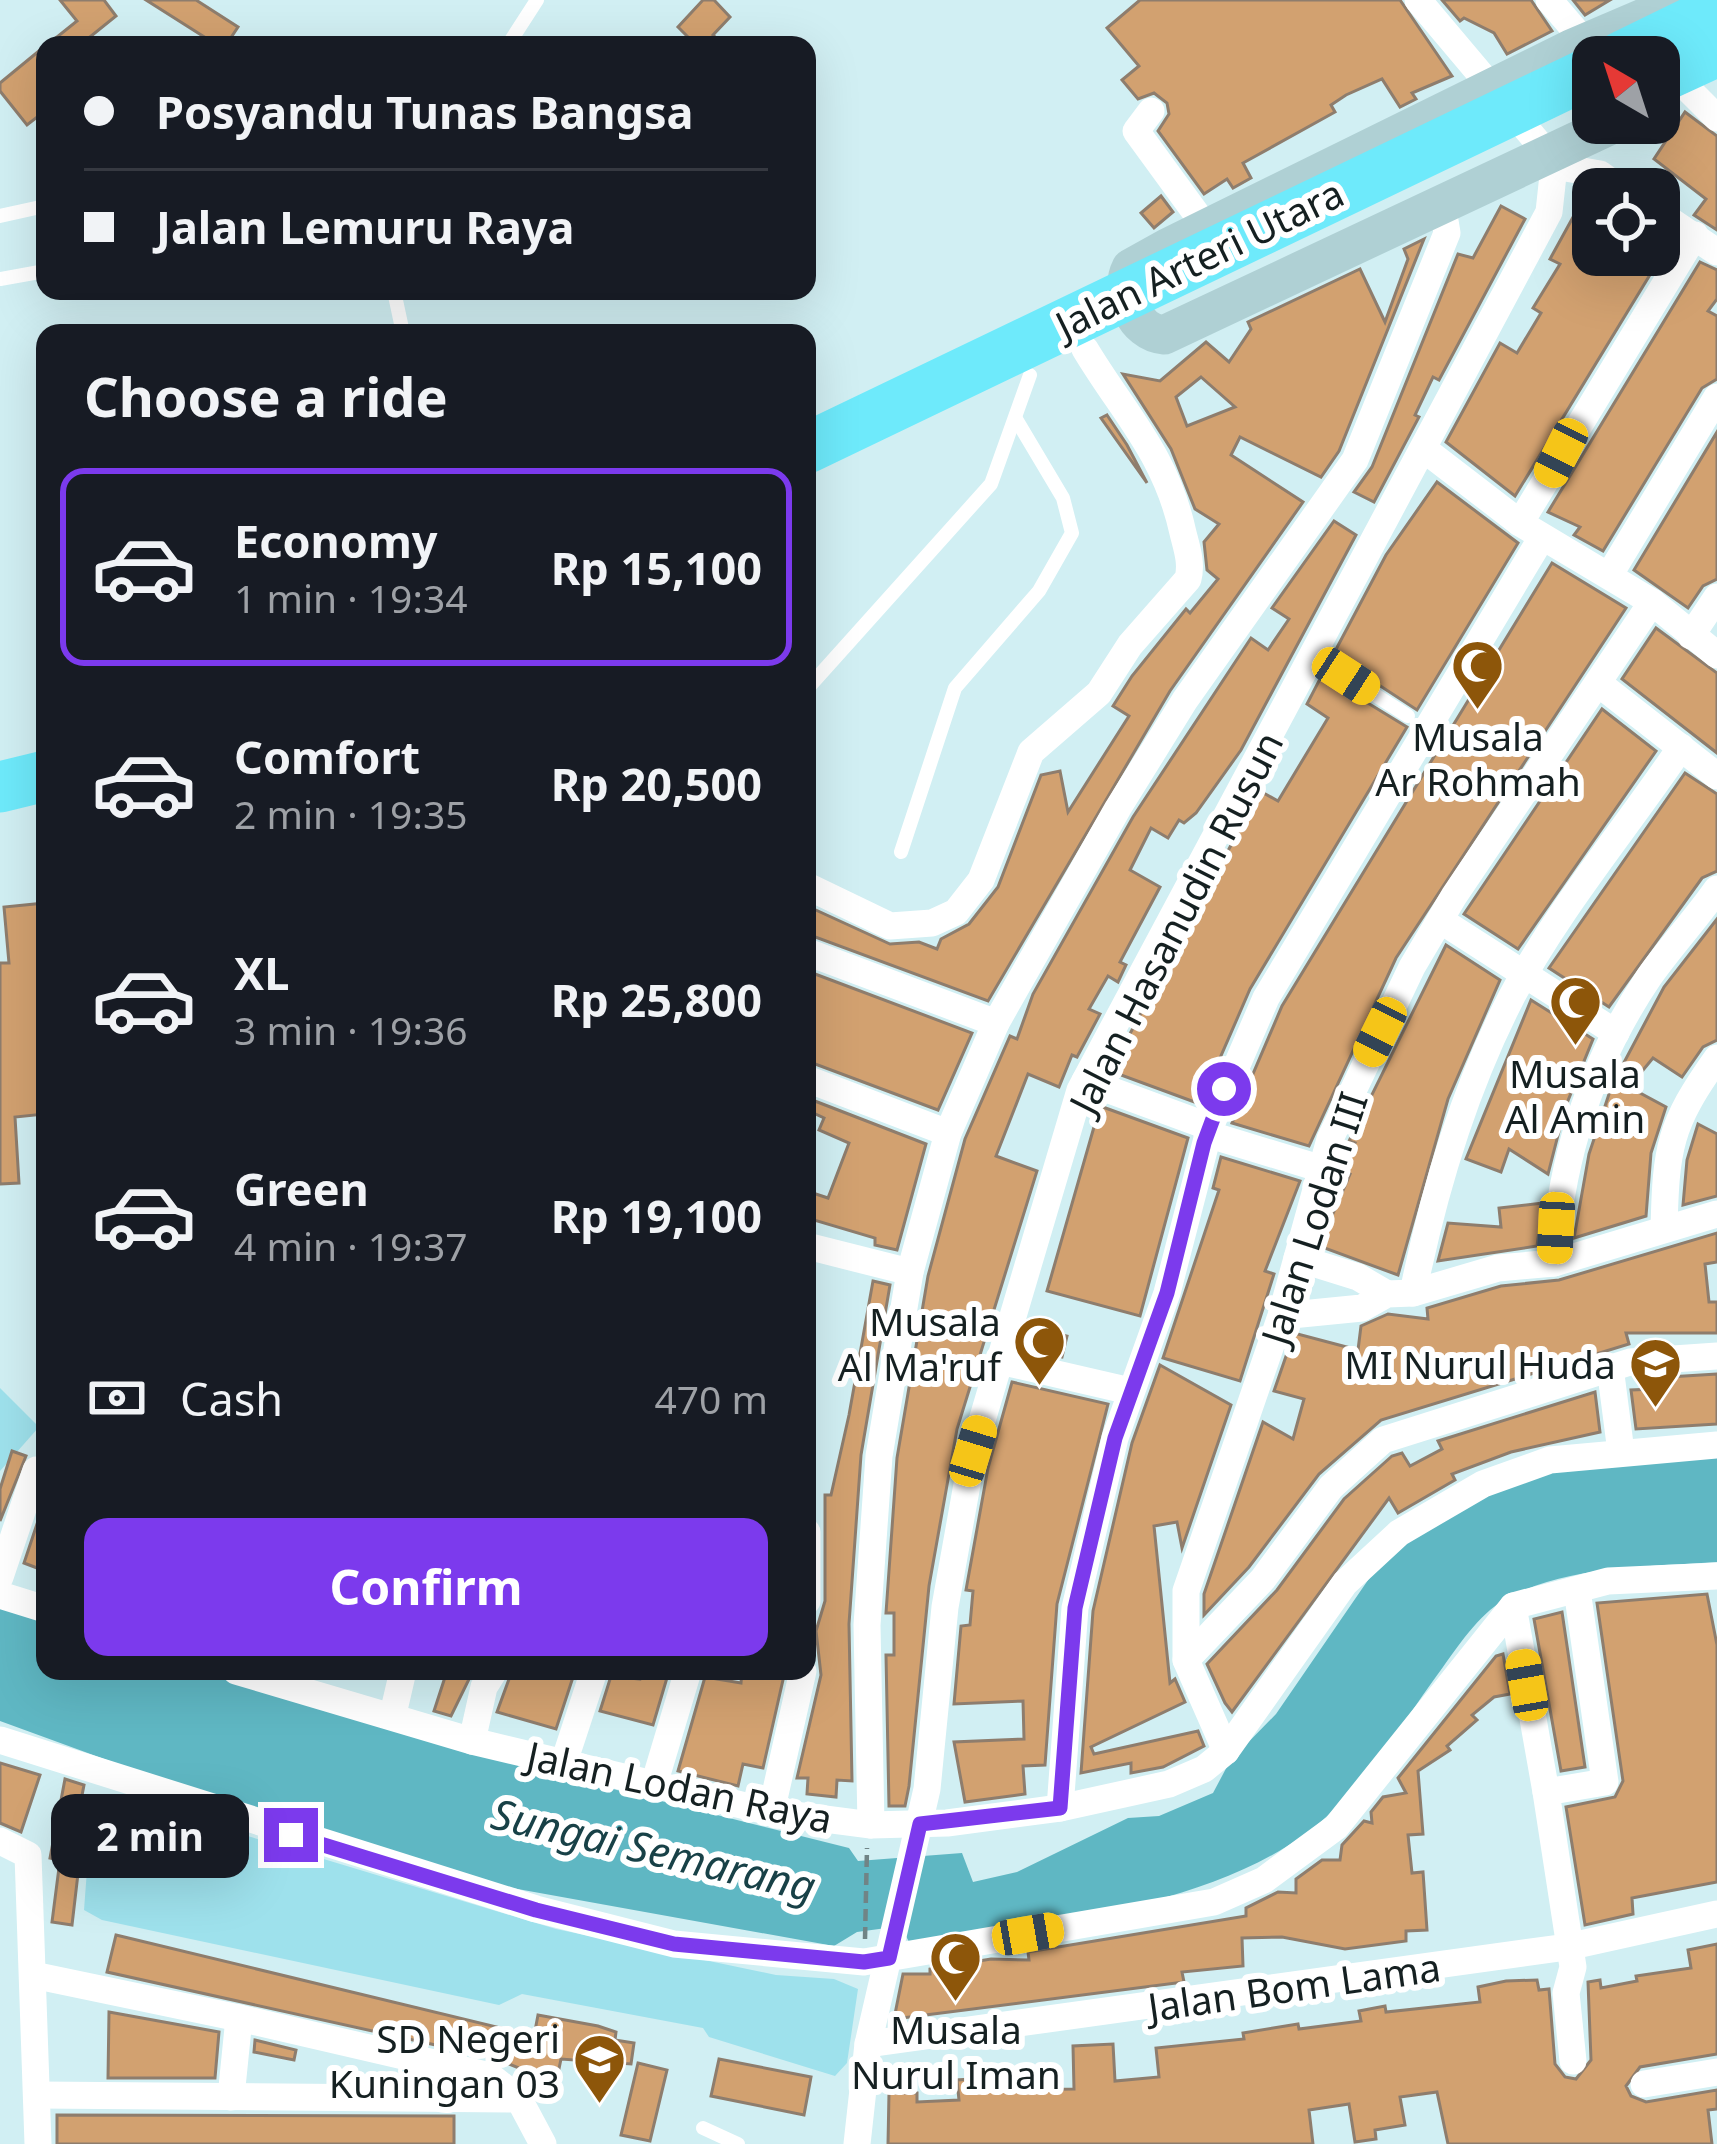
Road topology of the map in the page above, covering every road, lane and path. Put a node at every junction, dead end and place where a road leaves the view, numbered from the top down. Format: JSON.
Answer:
{"nodes":[{"id":1,"x":537,"y":0,"type":"edge"},
{"id":2,"x":1418,"y":0,"type":"edge"},
{"id":3,"x":1549,"y":0,"type":"edge"},
{"id":4,"x":1684,"y":0,"type":"edge"},
{"id":5,"x":1717,"y":10,"type":"edge"},
{"id":6,"x":514,"y":36,"type":"edge"},
{"id":7,"x":1581,"y":36,"type":"edge"},
{"id":8,"x":1631,"y":36,"type":"edge"},
{"id":9,"x":1652,"y":36,"type":"edge"},
{"id":10,"x":1572,"y":86,"type":"edge"},
{"id":11,"x":1151,"y":111,"type":"dead end"},
{"id":12,"x":1572,"y":116,"type":"edge"},
{"id":13,"x":1572,"y":126,"type":"edge"},
{"id":14,"x":1529,"y":130,"type":"junction"},
{"id":15,"x":1590,"y":168,"type":"edge"},
{"id":16,"x":1442,"y":203,"type":"junction"},
{"id":17,"x":36,"y":208,"type":"edge"},
{"id":18,"x":0,"y":216,"type":"edge"},
{"id":19,"x":1206,"y":227,"type":"junction"},
{"id":20,"x":1680,"y":227,"type":"edge"},
{"id":21,"x":1706,"y":244,"type":"edge"},
{"id":22,"x":36,"y":273,"type":"edge"},
{"id":23,"x":0,"y":279,"type":"edge"},
{"id":24,"x":1133,"y":308,"type":"junction"},
{"id":25,"x":1085,"y":349,"type":"junction"},
{"id":26,"x":1023,"y":397,"type":"junction"},
{"id":27,"x":1717,"y":397,"type":"edge"},
{"id":28,"x":816,"y":444,"type":"edge"},
{"id":29,"x":1425,"y":450,"type":"junction"},
{"id":30,"x":816,"y":480,"type":"edge"},
{"id":31,"x":1531,"y":530,"type":"junction"},
{"id":32,"x":1610,"y":574,"type":"junction"},
{"id":33,"x":1717,"y":597,"type":"edge"},
{"id":34,"x":1652,"y":602,"type":"junction"},
{"id":35,"x":1691,"y":636,"type":"junction"},
{"id":36,"x":1314,"y":656,"type":"junction"},
{"id":37,"x":1717,"y":656,"type":"edge"},
{"id":38,"x":816,"y":679,"type":"edge"},
{"id":39,"x":1598,"y":683,"type":"junction"},
{"id":40,"x":1408,"y":716,"type":"dead end"},
{"id":41,"x":1681,"y":747,"type":"junction"},
{"id":42,"x":1717,"y":776,"type":"edge"},
{"id":43,"x":36,"y":778,"type":"edge"},
{"id":44,"x":0,"y":787,"type":"edge"},
{"id":45,"x":36,"y":814,"type":"edge"},
{"id":46,"x":0,"y":823,"type":"edge"},
{"id":47,"x":901,"y":852,"type":"dead end"},
{"id":48,"x":1717,"y":889,"type":"edge"},
{"id":49,"x":816,"y":890,"type":"edge"},
{"id":50,"x":1440,"y":920,"type":"junction"},
{"id":51,"x":816,"y":955,"type":"edge"},
{"id":52,"x":1524,"y":975,"type":"junction"},
{"id":53,"x":996,"y":1023,"type":"junction"},
{"id":54,"x":1616,"y":1033,"type":"junction"},
{"id":55,"x":1717,"y":1058,"type":"edge"},
{"id":56,"x":816,"y":1082,"type":"edge"},
{"id":57,"x":1085,"y":1082,"type":"junction"},
{"id":58,"x":1208,"y":1131,"type":"junction"},
{"id":59,"x":948,"y":1133,"type":"junction"},
{"id":60,"x":1322,"y":1169,"type":"junction"},
{"id":61,"x":1717,"y":1214,"type":"edge"},
{"id":62,"x":1664,"y":1228,"type":"junction"},
{"id":63,"x":816,"y":1248,"type":"edge"},
{"id":64,"x":1297,"y":1258,"type":"junction"},
{"id":65,"x":1554,"y":1263,"type":"junction"},
{"id":66,"x":910,"y":1272,"type":"junction"},
{"id":67,"x":1400,"y":1294,"type":"junction"},
{"id":68,"x":1281,"y":1316,"type":"junction"},
{"id":69,"x":1717,"y":1356,"type":"edge"},
{"id":70,"x":1000,"y":1361,"type":"junction"},
{"id":71,"x":1610,"y":1367,"type":"junction"},
{"id":72,"x":1130,"y":1391,"type":"junction"},
{"id":73,"x":1717,"y":1445,"type":"edge"},
{"id":74,"x":1621,"y":1452,"type":"junction"},
{"id":75,"x":36,"y":1470,"type":"dead end"},
{"id":76,"x":0,"y":1577,"type":"edge"},
{"id":77,"x":1717,"y":1578,"type":"edge"},
{"id":78,"x":1576,"y":1590,"type":"junction"},
{"id":79,"x":0,"y":1595,"type":"edge"},
{"id":80,"x":1513,"y":1606,"type":"junction"},
{"id":81,"x":36,"y":1607,"type":"edge"},
{"id":82,"x":1186,"y":1660,"type":"junction"},
{"id":83,"x":272,"y":1680,"type":"edge"},
{"id":84,"x":401,"y":1680,"type":"edge"},
{"id":85,"x":488,"y":1680,"type":"edge"},
{"id":86,"x":591,"y":1680,"type":"edge"},
{"id":87,"x":685,"y":1680,"type":"edge"},
{"id":88,"x":801,"y":1680,"type":"edge"},
{"id":89,"x":393,"y":1714,"type":"junction"},
{"id":90,"x":0,"y":1740,"type":"edge"},
{"id":91,"x":472,"y":1741,"type":"junction"},
{"id":92,"x":1226,"y":1751,"type":"junction"},
{"id":93,"x":564,"y":1762,"type":"junction"},
{"id":94,"x":655,"y":1781,"type":"junction"},
{"id":95,"x":1546,"y":1792,"type":"junction"},
{"id":96,"x":1060,"y":1808,"type":"junction"},
{"id":97,"x":770,"y":1812,"type":"junction"},
{"id":98,"x":918,"y":1833,"type":"junction"},
{"id":99,"x":868,"y":1838,"type":"junction"},
{"id":100,"x":0,"y":1841,"type":"edge"},
{"id":101,"x":1717,"y":1914,"type":"edge"},
{"id":102,"x":1567,"y":1947,"type":"junction"},
{"id":103,"x":882,"y":1954,"type":"junction"},
{"id":104,"x":33,"y":1975,"type":"junction"},
{"id":105,"x":239,"y":2018,"type":"junction"},
{"id":106,"x":868,"y":2044,"type":"junction"},
{"id":107,"x":362,"y":2050,"type":"junction"},
{"id":108,"x":1573,"y":2061,"type":"dead end"},
{"id":109,"x":1717,"y":2072,"type":"edge"},
{"id":110,"x":1644,"y":2084,"type":"dead end"},
{"id":111,"x":39,"y":2095,"type":"junction"},
{"id":112,"x":231,"y":2097,"type":"junction"},
{"id":113,"x":353,"y":2097,"type":"junction"},
{"id":114,"x":520,"y":2099,"type":"junction"},
{"id":115,"x":704,"y":2128,"type":"dead end"},
{"id":116,"x":38,"y":2144,"type":"edge"},
{"id":117,"x":544,"y":2144,"type":"edge"},
{"id":118,"x":738,"y":2144,"type":"edge"},
{"id":119,"x":857,"y":2144,"type":"edge"}],
"edges":[{"from":1,"to":6,"type":"lane"},
{"from":2,"to":14,"type":"street"},
{"from":3,"to":7,"type":"street"},
{"from":4,"to":8,"type":"street"},
{"from":5,"to":9,"type":"highway","name":"Jalan Arteri Utara"},
{"from":10,"to":14,"type":"highway","name":"Jalan Arteri Utara"},
{"from":11,"to":19,"type":"street"},
{"from":12,"to":14,"type":"highway","name":"Jalan Arteri Utara"},
{"from":13,"to":14,"type":"street"},
{"from":14,"to":15,"type":"street"},
{"from":14,"to":16,"type":"street"},
{"from":14,"to":19,"type":"street"},
{"from":14,"to":24,"type":"highway","name":"Jalan Arteri Utara"},
{"from":14,"to":29,"type":"street","name":"Jalan Hasanudin Rusun"},
{"from":16,"to":24,"type":"street"},
{"from":16,"to":53,"type":"street"},
{"from":17,"to":18,"type":"lane"},
{"from":19,"to":24,"type":"street"},
{"from":20,"to":21,"type":"street"},
{"from":21,"to":31,"type":"street"},
{"from":22,"to":23,"type":"lane"},
{"from":24,"to":25,"type":"highway","name":"Jalan Arteri Utara"},
{"from":24,"to":28,"type":"highway","name":"Jalan Arteri Utara"},
{"from":25,"to":26,"type":"highway","name":"Jalan Arteri Utara"},
{"from":25,"to":49,"type":"street"},
{"from":26,"to":30,"type":"highway","name":"Jalan Arteri Utara"},
{"from":26,"to":38,"type":"lane"},
{"from":26,"to":47,"type":"lane"},
{"from":27,"to":32,"type":"street"},
{"from":29,"to":31,"type":"street"},
{"from":29,"to":36,"type":"street","name":"Jalan Hasanudin Rusun"},
{"from":31,"to":32,"type":"street"},
{"from":31,"to":58,"type":"street"},
{"from":32,"to":34,"type":"street"},
{"from":33,"to":35,"type":"street"},
{"from":34,"to":35,"type":"street"},
{"from":34,"to":39,"type":"street","name":"Jalan Lodan III"},
{"from":35,"to":37,"type":"street"},
{"from":36,"to":40,"type":"lane"},
{"from":36,"to":57,"type":"street","name":"Jalan Hasanudin Rusun"},
{"from":39,"to":41,"type":"street"},
{"from":39,"to":50,"type":"street","name":"Jalan Lodan III"},
{"from":41,"to":42,"type":"street"},
{"from":41,"to":52,"type":"street"},
{"from":43,"to":44,"type":"highway"},
{"from":45,"to":46,"type":"highway"},
{"from":48,"to":54,"type":"street"},
{"from":50,"to":52,"type":"street"},
{"from":50,"to":60,"type":"street","name":"Jalan Lodan III"},
{"from":51,"to":53,"type":"street"},
{"from":52,"to":54,"type":"street"},
{"from":52,"to":67,"type":"street"},
{"from":53,"to":59,"type":"street"},
{"from":54,"to":65,"type":"street"},
{"from":55,"to":62,"type":"street"},
{"from":56,"to":59,"type":"street"},
{"from":57,"to":58,"type":"street"},
{"from":57,"to":70,"type":"street","name":"Jalan Hasanudin Rusun"},
{"from":58,"to":60,"type":"street"},
{"from":58,"to":72,"type":"street"},
{"from":59,"to":66,"type":"street"},
{"from":60,"to":64,"type":"street","name":"Jalan Lodan III"},
{"from":61,"to":62,"type":"street"},
{"from":62,"to":65,"type":"street"},
{"from":63,"to":66,"type":"street"},
{"from":64,"to":67,"type":"street"},
{"from":64,"to":68,"type":"street","name":"Jalan Lodan III"},
{"from":65,"to":67,"type":"street"},
{"from":66,"to":99,"type":"street"},
{"from":67,"to":68,"type":"street"},
{"from":68,"to":82,"type":"street","name":"Jalan Lodan III"},
{"from":69,"to":71,"type":"street"},
{"from":70,"to":72,"type":"street"},
{"from":70,"to":98,"type":"street","name":"Jalan Hasanudin Rusun"},
{"from":71,"to":74,"type":"street"},
{"from":71,"to":82,"type":"street"},
{"from":72,"to":96,"type":"street"},
{"from":73,"to":74,"type":"street","name":"Jalan Lodan Raya"},
{"from":74,"to":92,"type":"street","name":"Jalan Lodan Raya"},
{"from":75,"to":76,"type":"street"},
{"from":77,"to":78,"type":"street"},
{"from":78,"to":80,"type":"street"},
{"from":78,"to":95,"type":"street"},
{"from":79,"to":81,"type":"street"},
{"from":80,"to":95,"type":"street"},
{"from":80,"to":103,"type":"street"},
{"from":82,"to":92,"type":"street","name":"Jalan Lodan III"},
{"from":83,"to":89,"type":"street","name":"Jalan Lodan Raya"},
{"from":84,"to":89,"type":"street"},
{"from":85,"to":91,"type":"street"},
{"from":86,"to":93,"type":"street"},
{"from":87,"to":94,"type":"street"},
{"from":88,"to":97,"type":"street"},
{"from":89,"to":91,"type":"street","name":"Jalan Lodan Raya"},
{"from":90,"to":103,"type":"street"},
{"from":91,"to":93,"type":"street","name":"Jalan Lodan Raya"},
{"from":92,"to":96,"type":"street","name":"Jalan Lodan Raya"},
{"from":93,"to":94,"type":"street","name":"Jalan Lodan Raya"},
{"from":94,"to":97,"type":"street","name":"Jalan Lodan Raya"},
{"from":95,"to":102,"type":"street"},
{"from":96,"to":98,"type":"street","name":"Jalan Lodan Raya"},
{"from":97,"to":99,"type":"street","name":"Jalan Lodan Raya"},
{"from":98,"to":99,"type":"street","name":"Jalan Lodan Raya"},
{"from":98,"to":103,"type":"street","name":"Jalan Hasanudin Rusun"},
{"from":99,"to":103,"type":"path"},
{"from":100,"to":104,"type":"street"},
{"from":101,"to":102,"type":"street","name":"Jalan Bom Lama"},
{"from":102,"to":106,"type":"street","name":"Jalan Bom Lama"},
{"from":102,"to":108,"type":"street"},
{"from":103,"to":106,"type":"street","name":"Jalan Hasanudin Rusun"},
{"from":104,"to":105,"type":"street"},
{"from":104,"to":111,"type":"street"},
{"from":105,"to":107,"type":"street"},
{"from":105,"to":112,"type":"street"},
{"from":106,"to":119,"type":"street","name":"Jalan Hasanudin Rusun"},
{"from":107,"to":113,"type":"street"},
{"from":107,"to":114,"type":"street"},
{"from":109,"to":110,"type":"street"},
{"from":111,"to":112,"type":"street"},
{"from":111,"to":116,"type":"street"},
{"from":112,"to":113,"type":"street"},
{"from":113,"to":114,"type":"street"},
{"from":114,"to":117,"type":"street"},
{"from":115,"to":118,"type":"lane"}]}
